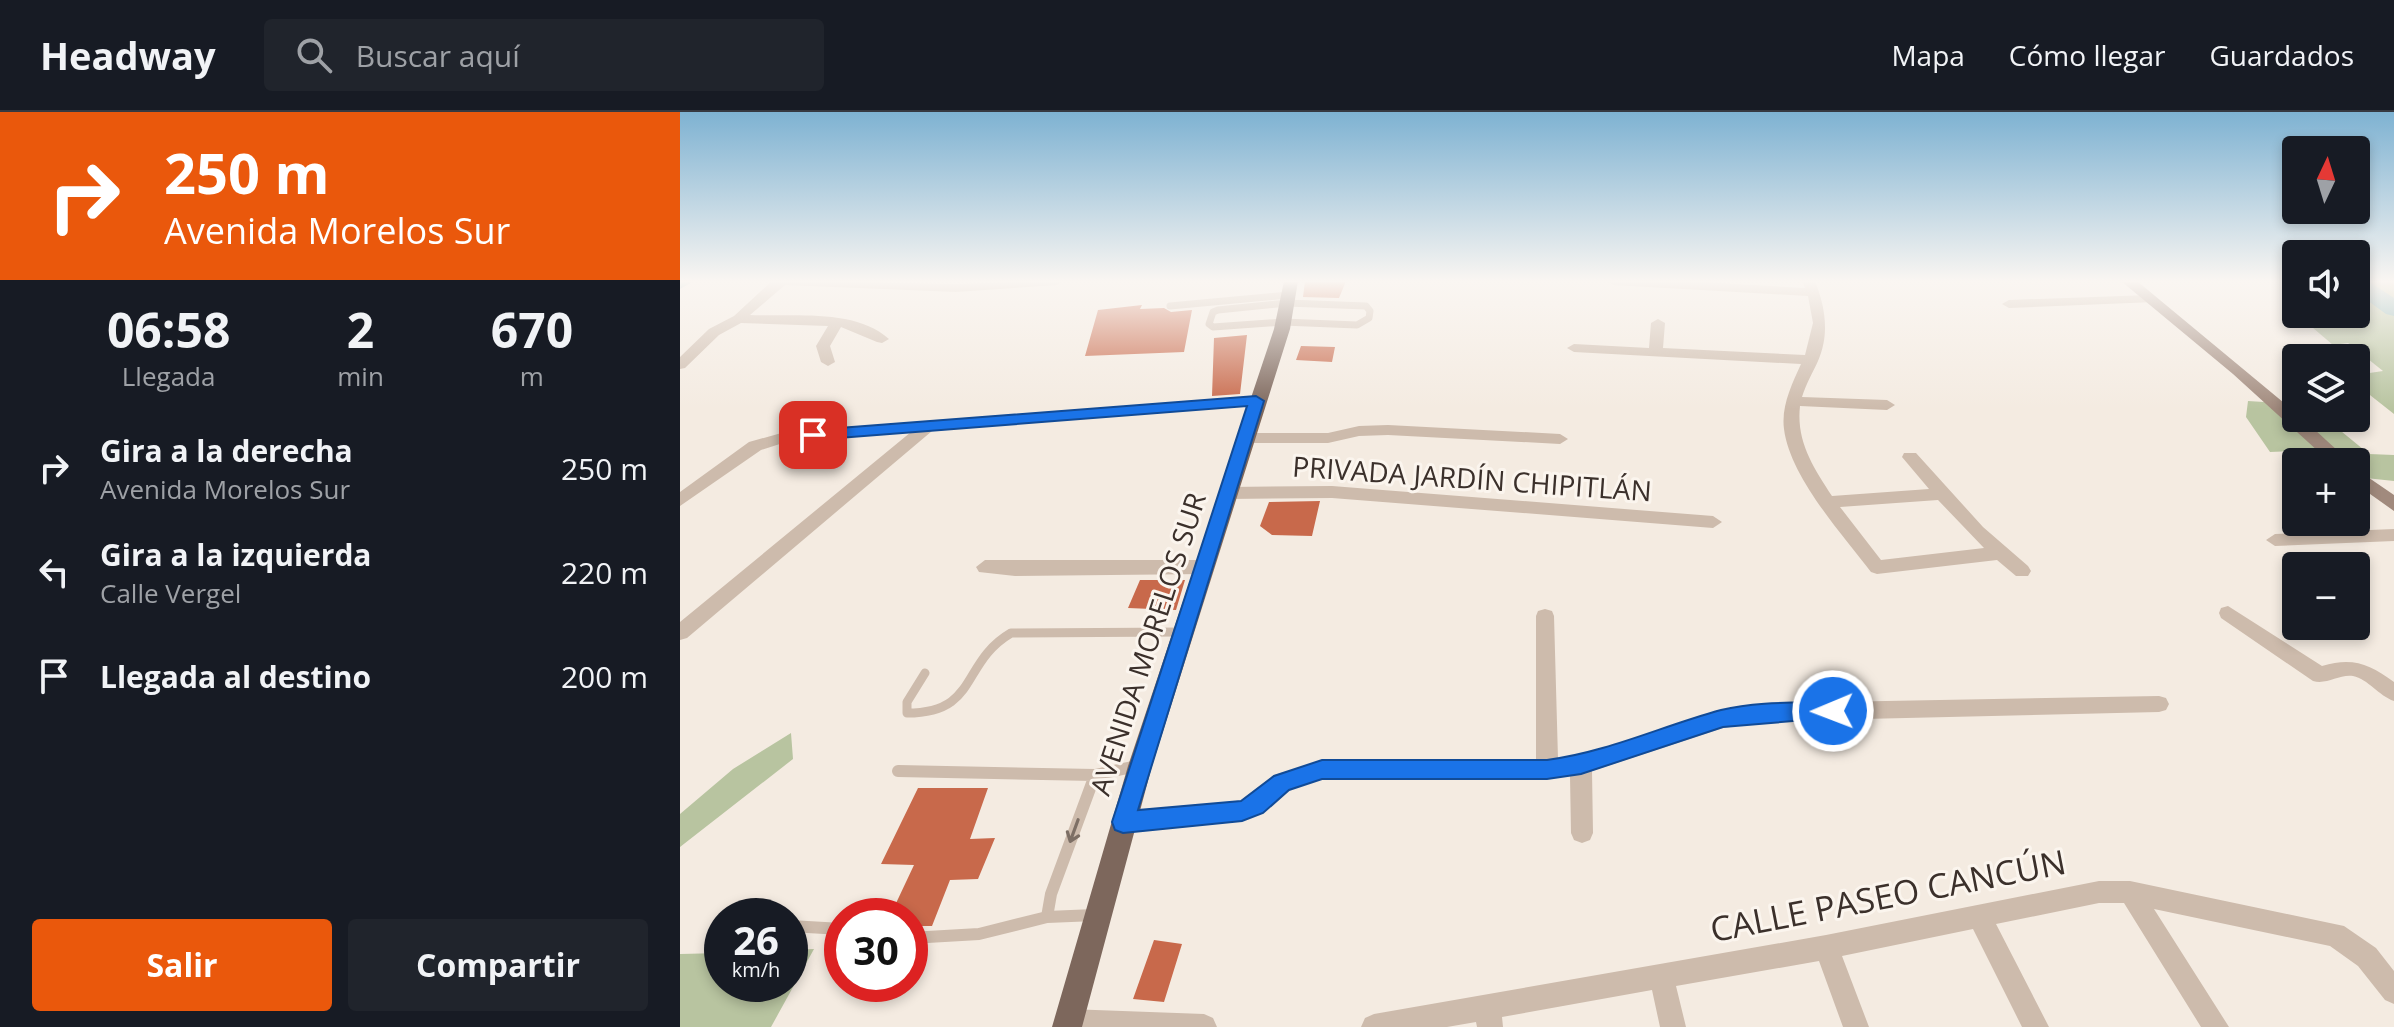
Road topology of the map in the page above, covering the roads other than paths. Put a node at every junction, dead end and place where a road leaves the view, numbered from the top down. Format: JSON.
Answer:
{"nodes":[{"id":1,"x":1658,"y":323,"type":"dead end"},
{"id":2,"x":730,"y":324,"type":"edge"},
{"id":3,"x":836,"y":324,"type":"edge"},
{"id":4,"x":844,"y":324,"type":"edge"},
{"id":5,"x":1280,"y":324,"type":"edge"},
{"id":6,"x":1331,"y":324,"type":"edge"},
{"id":7,"x":1335,"y":324,"type":"joint"},
{"id":8,"x":1359,"y":324,"type":"edge"},
{"id":9,"x":1821,"y":324,"type":"edge"},
{"id":10,"x":2180,"y":324,"type":"edge"},
{"id":11,"x":1349,"y":325,"type":"joint"},
{"id":12,"x":882,"y":339,"type":"dead end"},
{"id":13,"x":1574,"y":348,"type":"dead end"},
{"id":14,"x":1656,"y":352,"type":"junction"},
{"id":15,"x":1812,"y":360,"type":"junction"},
{"id":16,"x":828,"y":362,"type":"dead end"},
{"id":17,"x":680,"y":365,"type":"edge"},
{"id":18,"x":1256,"y":401,"type":"junction"},
{"id":19,"x":1794,"y":401,"type":"junction"},
{"id":20,"x":1887,"y":405,"type":"dead end"},
{"id":21,"x":927,"y":427,"type":"junction"},
{"id":22,"x":1246,"y":438,"type":"junction"},
{"id":23,"x":1560,"y":439,"type":"dead end"},
{"id":24,"x":2325,"y":448,"type":"edge"},
{"id":25,"x":1910,"y":457,"type":"dead end"},
{"id":26,"x":2370,"y":486,"type":"edge"},
{"id":27,"x":1228,"y":493,"type":"junction"},
{"id":28,"x":1942,"y":494,"type":"junction"},
{"id":29,"x":680,"y":500,"type":"edge"},
{"id":30,"x":1828,"y":502,"type":"junction"},
{"id":31,"x":2394,"y":505,"type":"edge"},
{"id":32,"x":1713,"y":522,"type":"dead end"},
{"id":33,"x":2394,"y":535,"type":"edge"},
{"id":34,"x":2275,"y":540,"type":"dead end"},
{"id":35,"x":1999,"y":553,"type":"junction"},
{"id":36,"x":985,"y":567,"type":"dead end"},
{"id":37,"x":1205,"y":567,"type":"junction"},
{"id":38,"x":2022,"y":571,"type":"dead end"},
{"id":39,"x":2228,"y":613,"type":"dead end"},
{"id":40,"x":1545,"y":616,"type":"dead end"},
{"id":41,"x":1182,"y":632,"type":"junction"},
{"id":42,"x":680,"y":633,"type":"edge"},
{"id":43,"x":925,"y":673,"type":"dead end"},
{"id":44,"x":2394,"y":693,"type":"edge"},
{"id":45,"x":2159,"y":704,"type":"dead end"},
{"id":46,"x":1581,"y":765,"type":"junction"},
{"id":47,"x":1140,"y":766,"type":"junction"},
{"id":48,"x":1547,"y":770,"type":"junction"},
{"id":49,"x":898,"y":771,"type":"dead end"},
{"id":50,"x":1095,"y":775,"type":"junction"},
{"id":51,"x":1123,"y":822,"type":"junction"},
{"id":52,"x":1582,"y":833,"type":"dead end"},
{"id":53,"x":2130,"y":892,"type":"junction"},
{"id":54,"x":1096,"y":915,"type":"junction"},
{"id":55,"x":1047,"y":917,"type":"junction"},
{"id":56,"x":1980,"y":918,"type":"junction"},
{"id":57,"x":928,"y":938,"type":"edge"},
{"id":58,"x":1826,"y":947,"type":"junction"},
{"id":59,"x":1661,"y":976,"type":"junction"},
{"id":60,"x":2394,"y":991,"type":"edge"},
{"id":61,"x":1488,"y":1017,"type":"edge"},
{"id":62,"x":1068,"y":1025,"type":"edge"},
{"id":63,"x":1204,"y":1027,"type":"edge"},
{"id":64,"x":1374,"y":1027,"type":"edge"},
{"id":65,"x":1673,"y":1027,"type":"edge"},
{"id":66,"x":1856,"y":1027,"type":"edge"},
{"id":67,"x":2036,"y":1027,"type":"edge"},
{"id":68,"x":2216,"y":1027,"type":"edge"}],
"edges":[{"from":1,"to":14,"type":"street"},
{"from":2,"to":17,"type":"street"},
{"from":3,"to":16,"type":"street"},
{"from":4,"to":12,"type":"street"},
{"from":5,"to":18,"type":"main road","name":"AVENIDA MORELOS SUR"},
{"from":6,"to":7,"type":"lane"},
{"from":7,"to":11,"type":"lane"},
{"from":8,"to":11,"type":"lane"},
{"from":9,"to":15,"type":"street"},
{"from":10,"to":24,"type":"main road"},
{"from":13,"to":14,"type":"street"},
{"from":14,"to":15,"type":"street"},
{"from":15,"to":19,"type":"street"},
{"from":18,"to":21,"type":"street"},
{"from":18,"to":22,"type":"main road","name":"AVENIDA MORELOS SUR"},
{"from":19,"to":20,"type":"street"},
{"from":19,"to":30,"type":"street"},
{"from":21,"to":29,"type":"street"},
{"from":21,"to":42,"type":"street"},
{"from":22,"to":23,"type":"street"},
{"from":22,"to":27,"type":"main road","name":"AVENIDA MORELOS SUR"},
{"from":25,"to":28,"type":"street"},
{"from":26,"to":31,"type":"main road"},
{"from":27,"to":32,"type":"street","name":"PRIVADA JARDÍN CHIPITLÁN"},
{"from":27,"to":37,"type":"main road","name":"AVENIDA MORELOS SUR"},
{"from":28,"to":30,"type":"street"},
{"from":28,"to":35,"type":"street"},
{"from":30,"to":35,"type":"street"},
{"from":33,"to":34,"type":"street"},
{"from":35,"to":38,"type":"street"},
{"from":36,"to":37,"type":"street"},
{"from":37,"to":41,"type":"main road","name":"AVENIDA MORELOS SUR"},
{"from":39,"to":44,"type":"street"},
{"from":40,"to":48,"type":"street"},
{"from":41,"to":43,"type":"lane"},
{"from":41,"to":47,"type":"main road","name":"AVENIDA MORELOS SUR"},
{"from":45,"to":46,"type":"street"},
{"from":46,"to":48,"type":"street"},
{"from":46,"to":52,"type":"street"},
{"from":47,"to":50,"type":"lane"},
{"from":47,"to":51,"type":"main road","name":"AVENIDA MORELOS SUR"},
{"from":48,"to":51,"type":"street"},
{"from":49,"to":50,"type":"lane"},
{"from":50,"to":55,"type":"lane","one_way":true},
{"from":51,"to":54,"type":"main road","name":"AVENIDA MORELOS SUR"},
{"from":53,"to":56,"type":"street","name":"CALLE PASEO CANCÚN"},
{"from":53,"to":60,"type":"street","name":"CALLE PASEO CANCÚN"},
{"from":53,"to":68,"type":"street"},
{"from":54,"to":55,"type":"lane"},
{"from":54,"to":62,"type":"main road","name":"AVENIDA MORELOS SUR"},
{"from":55,"to":57,"type":"lane"},
{"from":56,"to":58,"type":"street","name":"CALLE PASEO CANCÚN"},
{"from":56,"to":67,"type":"street"},
{"from":58,"to":59,"type":"street","name":"CALLE PASEO CANCÚN"},
{"from":58,"to":66,"type":"street"},
{"from":59,"to":61,"type":"street","name":"CALLE PASEO CANCÚN"},
{"from":59,"to":65,"type":"street"},
{"from":61,"to":64,"type":"street","name":"CALLE PASEO CANCÚN"},
{"from":62,"to":63,"type":"street"}]}
